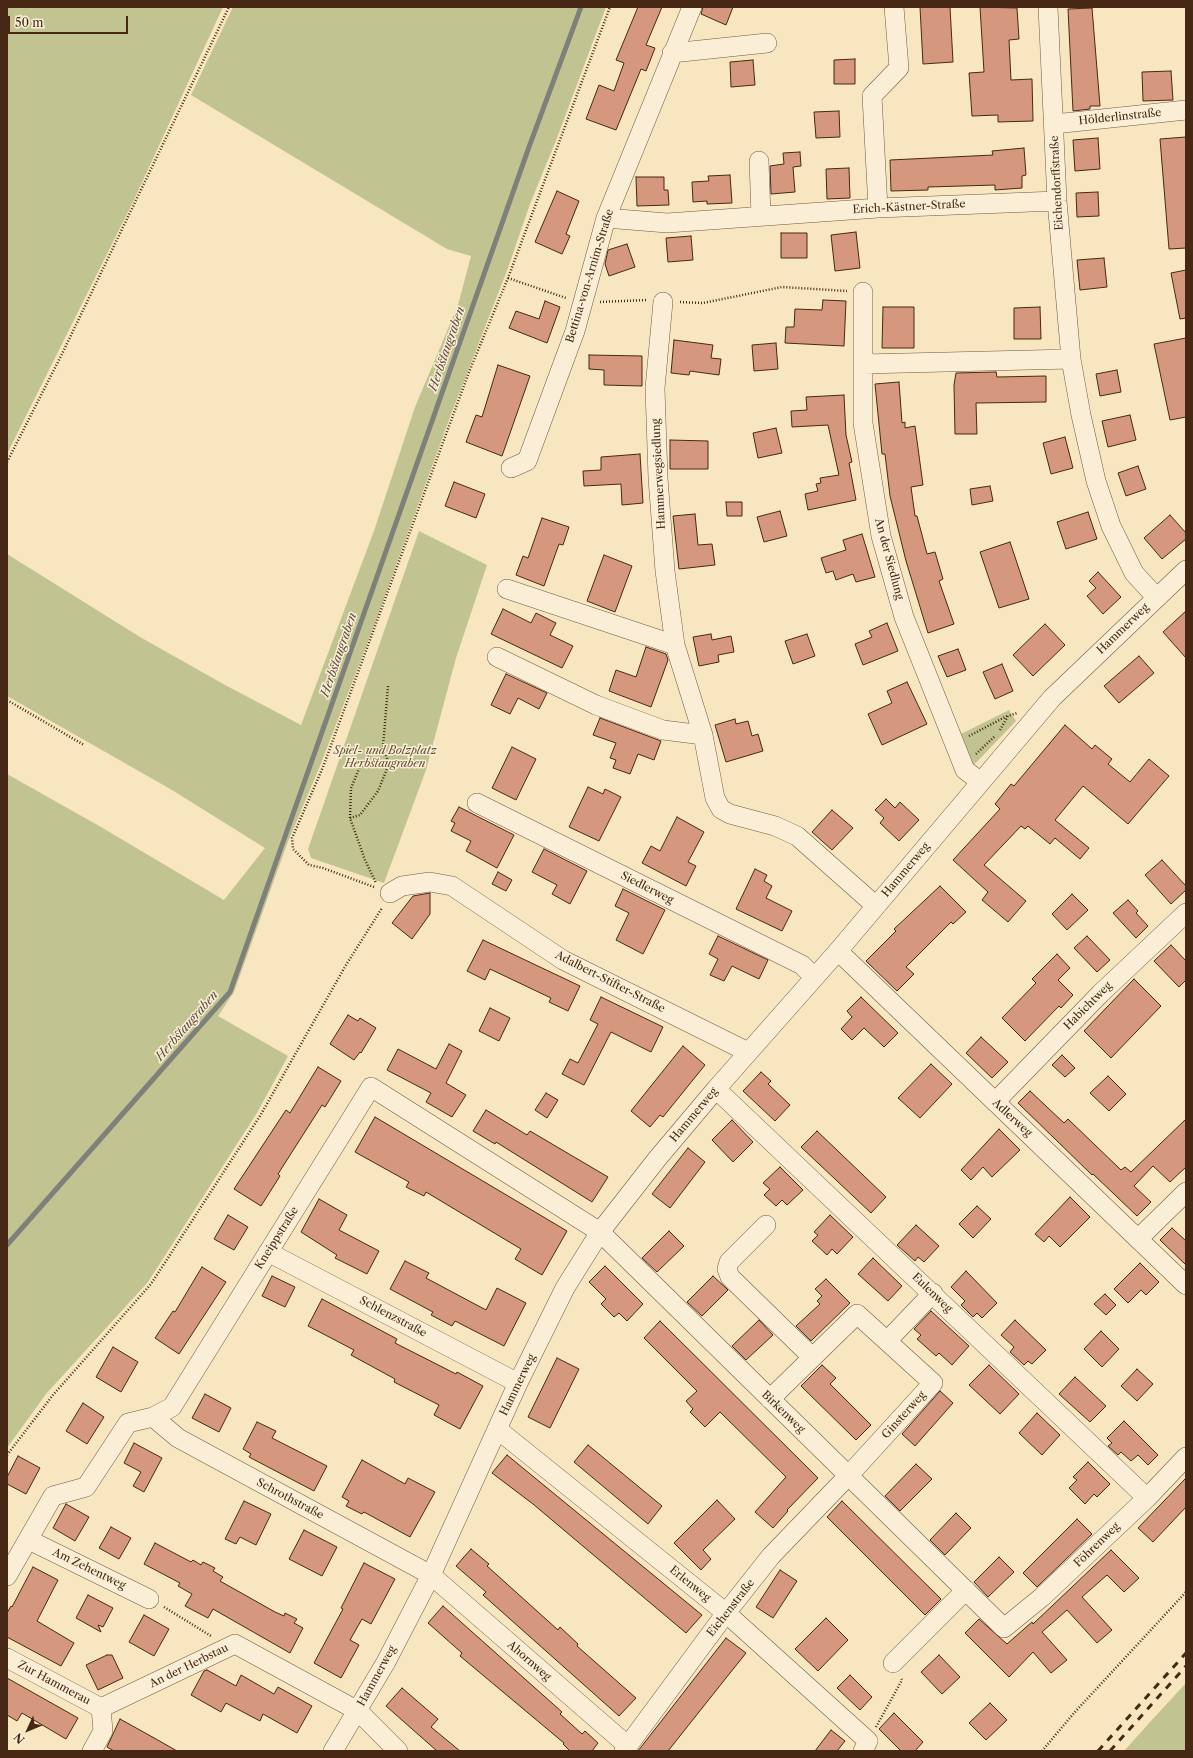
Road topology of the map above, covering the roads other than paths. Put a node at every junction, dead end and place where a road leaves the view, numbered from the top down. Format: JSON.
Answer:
{"nodes":[{"id":1,"x":692,"y":7,"type":"edge"},
{"id":2,"x":894,"y":7,"type":"edge"},
{"id":3,"x":1048,"y":7,"type":"edge"},
{"id":4,"x":767,"y":43,"type":"dead end"},
{"id":5,"x":672,"y":53,"type":"junction"},
{"id":6,"x":1186,"y":110,"type":"edge"},
{"id":7,"x":1054,"y":124,"type":"junction"},
{"id":8,"x":759,"y":161,"type":"dead end"},
{"id":9,"x":1057,"y":201,"type":"junction"},
{"id":10,"x":878,"y":208,"type":"junction"},
{"id":11,"x":761,"y":216,"type":"junction"},
{"id":12,"x":606,"y":218,"type":"junction"},
{"id":13,"x":863,"y":292,"type":"road end"},
{"id":14,"x":663,"y":302,"type":"road end"},
{"id":15,"x":1071,"y":360,"type":"junction"},
{"id":16,"x":863,"y":364,"type":"junction"},
{"id":17,"x":511,"y":468,"type":"dead end"},
{"id":18,"x":1186,"y":570,"type":"edge"},
{"id":19,"x":507,"y":589,"type":"dead end"},
{"id":20,"x":1156,"y":597,"type":"junction"},
{"id":21,"x":675,"y":645,"type":"junction"},
{"id":22,"x":497,"y":657,"type":"dead end"},
{"id":23,"x":702,"y":735,"type":"junction"},
{"id":24,"x":981,"y":782,"type":"junction"},
{"id":25,"x":478,"y":803,"type":"dead end"},
{"id":26,"x":390,"y":894,"type":"road end"},
{"id":27,"x":876,"y":906,"type":"junction"},
{"id":28,"x":1186,"y":913,"type":"edge"},
{"id":29,"x":838,"y":951,"type":"junction"},
{"id":30,"x":814,"y":977,"type":"junction"},
{"id":31,"x":748,"y":1052,"type":"junction"},
{"id":32,"x":716,"y":1089,"type":"junction"},
{"id":33,"x":995,"y":1102,"type":"junction"},
{"id":34,"x":1186,"y":1192,"type":"edge"},
{"id":35,"x":766,"y":1224,"type":"dead end"},
{"id":36,"x":600,"y":1232,"type":"junction"},
{"id":37,"x":1139,"y":1238,"type":"junction"},
{"id":38,"x":268,"y":1252,"type":"junction"},
{"id":39,"x":1186,"y":1285,"type":"edge"},
{"id":40,"x":933,"y":1293,"type":"junction"},
{"id":41,"x":887,"y":1341,"type":"junction"},
{"id":42,"x":812,"y":1357,"type":"junction"},
{"id":43,"x":518,"y":1383,"type":"junction"},
{"id":44,"x":770,"y":1399,"type":"junction"},
{"id":45,"x":153,"y":1417,"type":"junction"},
{"id":46,"x":497,"y":1430,"type":"junction"},
{"id":47,"x":1186,"y":1457,"type":"edge"},
{"id":48,"x":849,"y":1475,"type":"junction"},
{"id":49,"x":1146,"y":1498,"type":"junction"},
{"id":50,"x":29,"y":1540,"type":"junction"},
{"id":51,"x":431,"y":1575,"type":"junction"},
{"id":52,"x":7,"y":1576,"type":"edge"},
{"id":53,"x":966,"y":1590,"type":"junction"},
{"id":54,"x":149,"y":1599,"type":"road end"},
{"id":55,"x":726,"y":1613,"type":"junction"},
{"id":56,"x":1004,"y":1628,"type":"joint"},
{"id":57,"x":7,"y":1658,"type":"edge"},
{"id":58,"x":893,"y":1663,"type":"road end"},
{"id":59,"x":101,"y":1708,"type":"junction"},
{"id":60,"x":358,"y":1711,"type":"junction"},
{"id":61,"x":865,"y":1746,"type":"edge"},
{"id":62,"x":626,"y":1749,"type":"edge"},
{"id":63,"x":92,"y":1751,"type":"edge"},
{"id":64,"x":333,"y":1751,"type":"edge"},
{"id":65,"x":398,"y":1751,"type":"edge"}],
"edges":[{"from":1,"to":5,"type":"street","name":"Bettina-von-Arnim-Straße"},
{"from":2,"to":10,"type":"street"},
{"from":3,"to":7,"type":"street","name":"Eichendorffstraße"},
{"from":4,"to":5,"type":"street"},
{"from":5,"to":12,"type":"street","name":"Bettina-von-Arnim-Straße"},
{"from":6,"to":7,"type":"street","name":"Hölderlinstraße"},
{"from":7,"to":9,"type":"street","name":"Eichendorffstraße"},
{"from":8,"to":11,"type":"street"},
{"from":9,"to":10,"type":"street","name":"Erich-Kästner-Straße"},
{"from":9,"to":15,"type":"street","name":"Eichendorffstraße"},
{"from":10,"to":11,"type":"street","name":"Erich-Kästner-Straße"},
{"from":11,"to":12,"type":"street","name":"Erich-Kästner-Straße"},
{"from":12,"to":17,"type":"street","name":"Bettina-von-Arnim-Straße"},
{"from":13,"to":16,"type":"street","name":"An der Siedlung"},
{"from":14,"to":21,"type":"street","name":"Hammerwegsiedlung"},
{"from":15,"to":16,"type":"street"},
{"from":15,"to":20,"type":"street","name":"Eichendorffstraße"},
{"from":16,"to":24,"type":"street","name":"An der Siedlung"},
{"from":18,"to":20,"type":"street","name":"Hammerweg"},
{"from":19,"to":21,"type":"street"},
{"from":20,"to":24,"type":"street","name":"Hammerweg"},
{"from":21,"to":23,"type":"street","name":"Hammerwegsiedlung"},
{"from":22,"to":23,"type":"street"},
{"from":23,"to":27,"type":"street","name":"Hammerwegsiedlung"},
{"from":24,"to":27,"type":"street","name":"Hammerweg"},
{"from":25,"to":30,"type":"street","name":"Siedlerweg"},
{"from":26,"to":31,"type":"street","name":"Adalbert-Stifter-Straße"},
{"from":27,"to":29,"type":"street","name":"Hammerweg"},
{"from":28,"to":33,"type":"street","name":"Habichtweg"},
{"from":29,"to":30,"type":"street","name":"Hammerweg"},
{"from":29,"to":33,"type":"street","name":"Adlerweg"},
{"from":30,"to":31,"type":"street","name":"Hammerweg"},
{"from":31,"to":32,"type":"street","name":"Hammerweg"},
{"from":32,"to":36,"type":"street","name":"Hammerweg"},
{"from":32,"to":40,"type":"street","name":"Eulenweg"},
{"from":33,"to":37,"type":"street","name":"Adlerweg"},
{"from":34,"to":37,"type":"street"},
{"from":35,"to":42,"type":"street"},
{"from":36,"to":38,"type":"street","name":"Kneippstraße"},
{"from":36,"to":43,"type":"street","name":"Hammerweg"},
{"from":36,"to":44,"type":"street","name":"Birkenweg"},
{"from":37,"to":39,"type":"street","name":"Adlerweg"},
{"from":38,"to":43,"type":"street","name":"Schlenzstraße"},
{"from":38,"to":45,"type":"street","name":"Kneippstraße"},
{"from":40,"to":41,"type":"street"},
{"from":40,"to":49,"type":"street","name":"Eulenweg"},
{"from":41,"to":42,"type":"street","name":"Ginsterweg"},
{"from":41,"to":48,"type":"street","name":"Ginsterweg"},
{"from":42,"to":44,"type":"street","name":"Ginsterweg"},
{"from":43,"to":46,"type":"street","name":"Hammerweg"},
{"from":44,"to":48,"type":"street","name":"Birkenweg"},
{"from":45,"to":50,"type":"street","name":"Kneippstraße"},
{"from":45,"to":51,"type":"street","name":"Schrothstraße"},
{"from":46,"to":51,"type":"street","name":"Hammerweg"},
{"from":46,"to":55,"type":"street","name":"Erlenweg"},
{"from":47,"to":49,"type":"street","name":"Föhrenweg"},
{"from":48,"to":53,"type":"street","name":"Birkenweg"},
{"from":48,"to":55,"type":"street","name":"Eichenstraße"},
{"from":49,"to":56,"type":"street","name":"Föhrenweg"},
{"from":50,"to":52,"type":"street","name":"Kneippstraße"},
{"from":50,"to":54,"type":"street","name":"Am Zehentweg"},
{"from":51,"to":60,"type":"street","name":"Hammerweg"},
{"from":51,"to":62,"type":"street","name":"Ahornweg"},
{"from":53,"to":56,"type":"street","name":"Birkenweg"},
{"from":53,"to":58,"type":"street"},
{"from":55,"to":61,"type":"street","name":"Erlenweg"},
{"from":55,"to":62,"type":"street","name":"Eichenstraße"},
{"from":57,"to":59,"type":"street","name":"Zur Hammerau"},
{"from":59,"to":60,"type":"street","name":"An der Herbstau"},
{"from":59,"to":63,"type":"street"},
{"from":60,"to":64,"type":"street","name":"Hammerweg"},
{"from":60,"to":65,"type":"street"}]}
